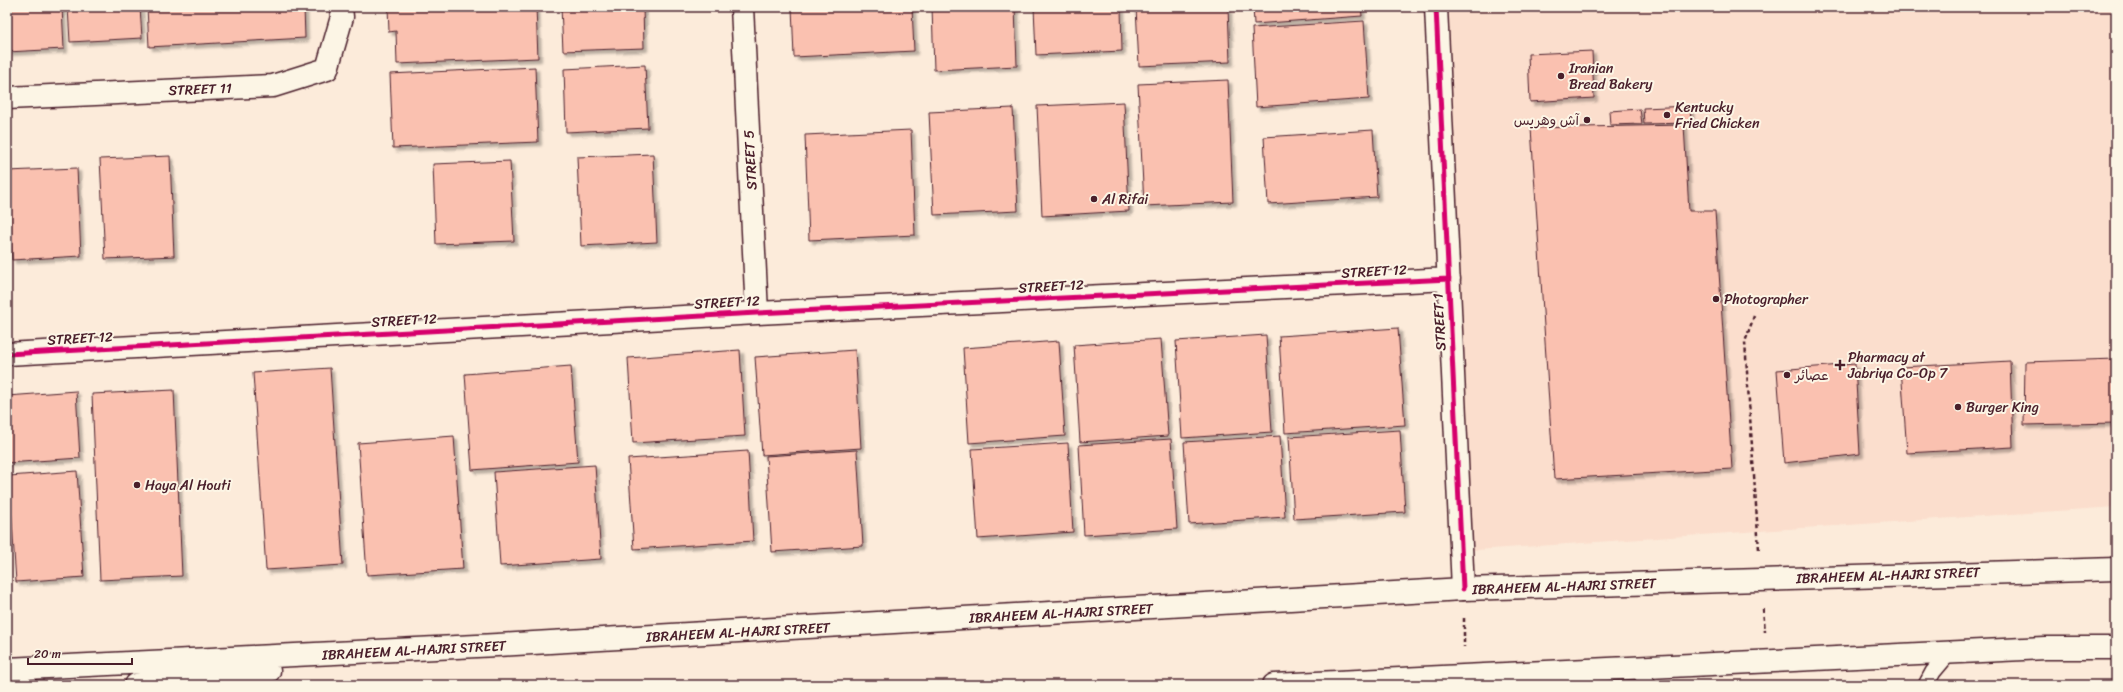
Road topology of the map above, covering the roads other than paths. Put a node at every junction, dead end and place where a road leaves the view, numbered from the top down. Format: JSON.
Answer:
{"nodes":[{"id":1,"x":341,"y":7,"type":"edge"},
{"id":2,"x":742,"y":7,"type":"edge"},
{"id":3,"x":1436,"y":7,"type":"edge"},
{"id":4,"x":7,"y":98,"type":"edge"},
{"id":5,"x":1449,"y":279,"type":"junction"},
{"id":6,"x":757,"y":312,"type":"junction"},
{"id":7,"x":7,"y":354,"type":"edge"},
{"id":8,"x":2116,"y":568,"type":"edge"},
{"id":9,"x":1463,"y":589,"type":"junction"},
{"id":10,"x":497,"y":645,"type":"junction"},
{"id":11,"x":2115,"y":648,"type":"edge"},
{"id":12,"x":1949,"y":653,"type":"junction"},
{"id":13,"x":30,"y":668,"type":"junction"},
{"id":14,"x":7,"y":669,"type":"edge"},
{"id":15,"x":1642,"y":676,"type":"edge"},
{"id":16,"x":50,"y":685,"type":"edge"},
{"id":17,"x":136,"y":685,"type":"edge"},
{"id":18,"x":1274,"y":685,"type":"edge"},
{"id":19,"x":1926,"y":685,"type":"edge"}],
"edges":[{"from":1,"to":4,"type":"main road","name":"STREET 11"},
{"from":2,"to":6,"type":"main road","name":"STREET 5"},
{"from":3,"to":5,"type":"main road","name":"STREET 1"},
{"from":5,"to":6,"type":"main road","name":"STREET 12"},
{"from":5,"to":9,"type":"main road","name":"STREET 1"},
{"from":6,"to":7,"type":"main road","name":"STREET 12"},
{"from":8,"to":9,"type":"main road","name":"IBRAHEEM AL-HAJRI STREET"},
{"from":9,"to":10,"type":"main road","name":"IBRAHEEM AL-HAJRI STREET"},
{"from":10,"to":13,"type":"main road","name":"IBRAHEEM AL-HAJRI STREET"},
{"from":10,"to":17,"type":"main road"},
{"from":11,"to":12,"type":"main road"},
{"from":12,"to":15,"type":"main road"},
{"from":12,"to":19,"type":"lane"},
{"from":13,"to":14,"type":"main road","name":"IBRAHEEM AL-HAJRI STREET"},
{"from":13,"to":16,"type":"main road"},
{"from":15,"to":18,"type":"main road"}]}
